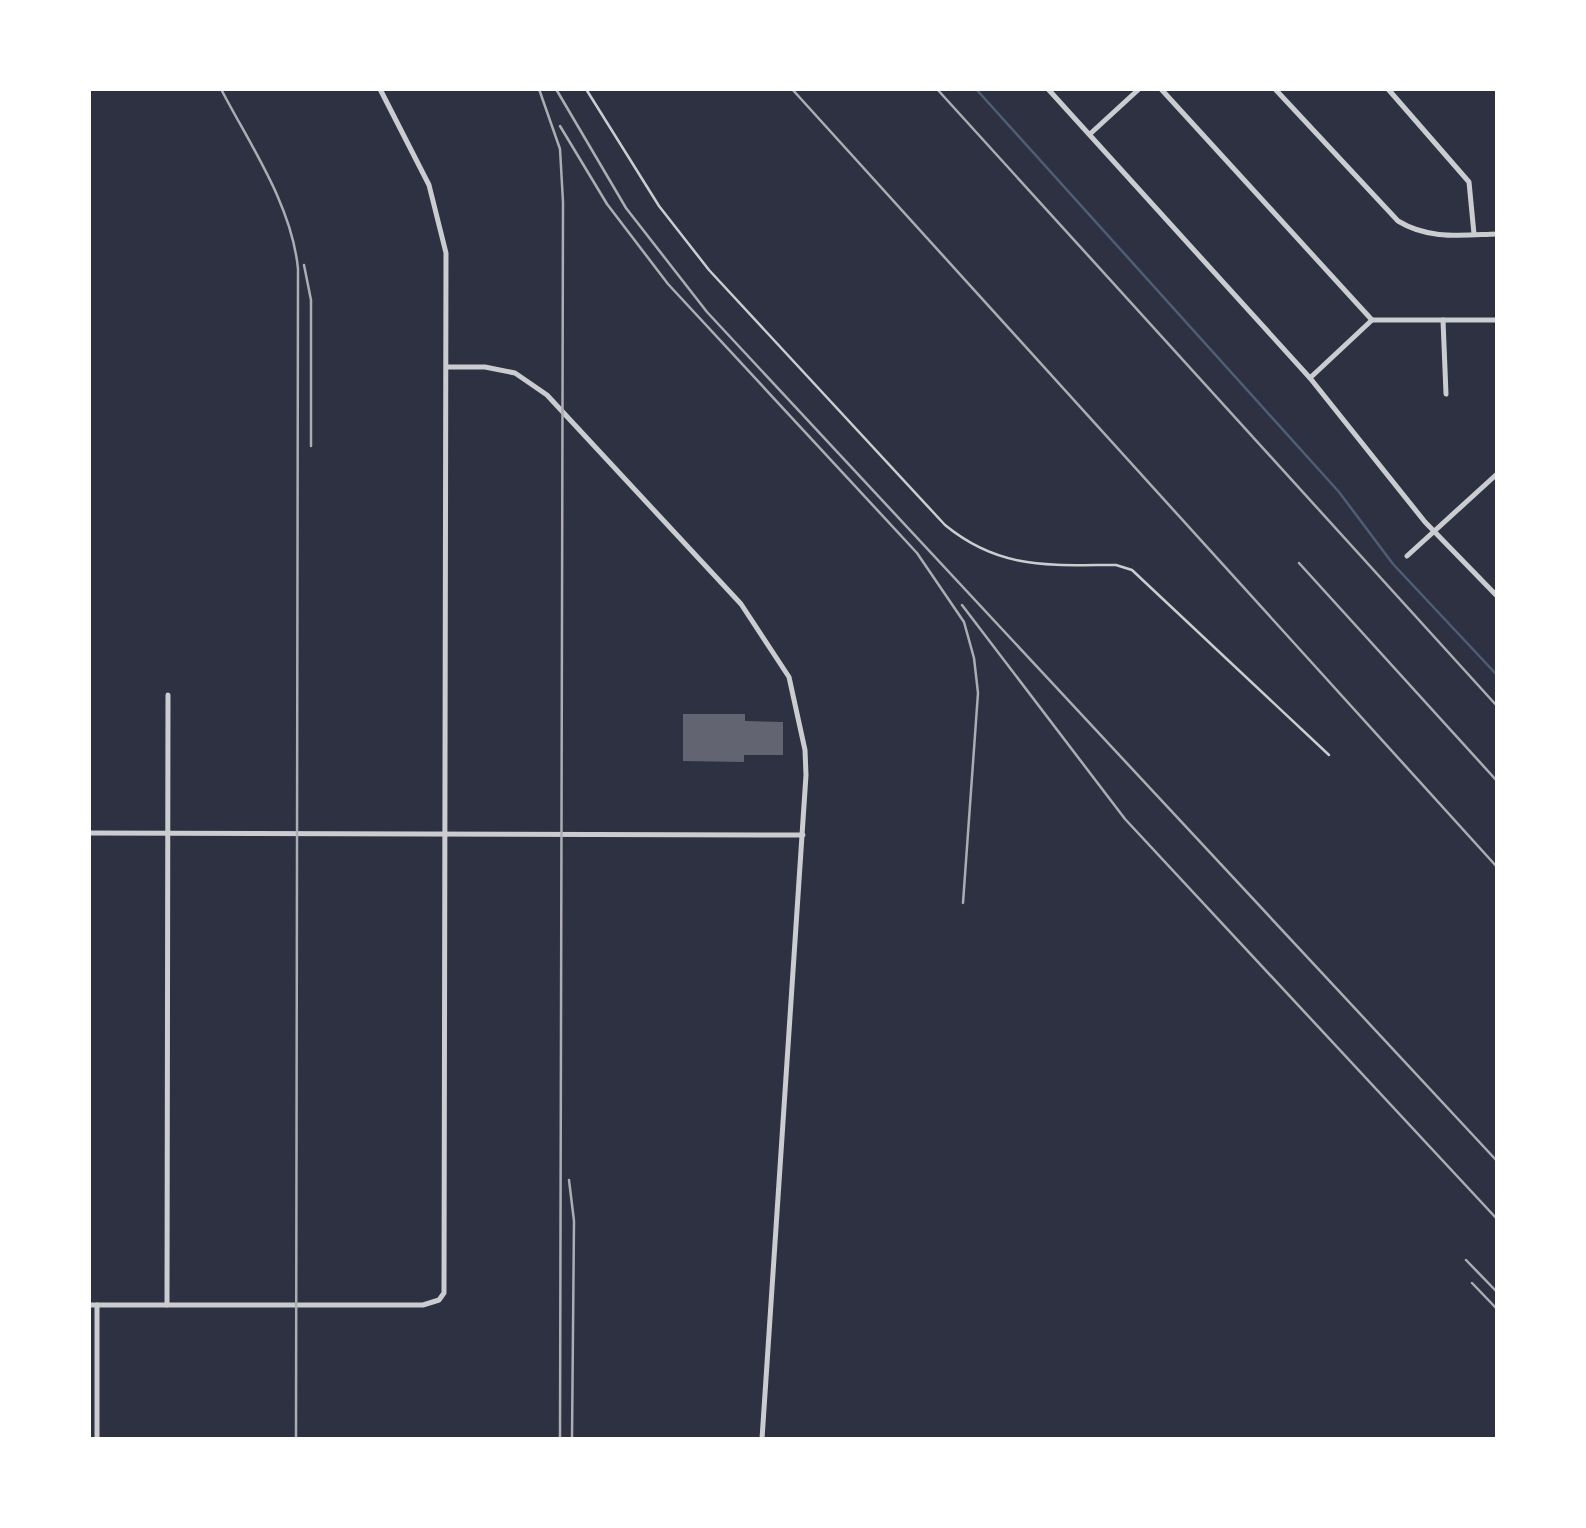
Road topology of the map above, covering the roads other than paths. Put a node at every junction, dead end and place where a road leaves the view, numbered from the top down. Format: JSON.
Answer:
{"nodes":[{"id":1,"x":380,"y":89,"type":"edge"},
{"id":2,"x":586,"y":89,"type":"edge"},
{"id":3,"x":1048,"y":89,"type":"edge"},
{"id":4,"x":1139,"y":89,"type":"edge"},
{"id":5,"x":1161,"y":89,"type":"edge"},
{"id":6,"x":1275,"y":89,"type":"edge"},
{"id":7,"x":1388,"y":89,"type":"edge"},
{"id":8,"x":1090,"y":134,"type":"junction"},
{"id":9,"x":1474,"y":234,"type":"junction"},
{"id":10,"x":1497,"y":234,"type":"edge"},
{"id":11,"x":1372,"y":320,"type":"junction"},
{"id":12,"x":1443,"y":320,"type":"junction"},
{"id":13,"x":1497,"y":320,"type":"edge"},
{"id":14,"x":447,"y":367,"type":"junction"},
{"id":15,"x":1310,"y":378,"type":"junction"},
{"id":16,"x":1447,"y":394,"type":"dead end"},
{"id":17,"x":1497,"y":474,"type":"edge"},
{"id":18,"x":1434,"y":530,"type":"junction"},
{"id":19,"x":1407,"y":556,"type":"dead end"},
{"id":20,"x":1497,"y":596,"type":"edge"},
{"id":21,"x":168,"y":695,"type":"dead end"},
{"id":22,"x":1329,"y":755,"type":"dead end"},
{"id":23,"x":89,"y":833,"type":"edge"},
{"id":24,"x":168,"y":833,"type":"junction"},
{"id":25,"x":445,"y":834,"type":"junction"},
{"id":26,"x":803,"y":835,"type":"junction"},
{"id":27,"x":89,"y":1305,"type":"edge"},
{"id":28,"x":97,"y":1305,"type":"junction"},
{"id":29,"x":167,"y":1305,"type":"junction"},
{"id":30,"x":97,"y":1439,"type":"edge"},
{"id":31,"x":762,"y":1439,"type":"edge"}],
"edges":[{"from":1,"to":14,"type":"street"},
{"from":2,"to":22,"type":"lane"},
{"from":3,"to":8,"type":"street"},
{"from":4,"to":8,"type":"street"},
{"from":5,"to":11,"type":"street"},
{"from":6,"to":9,"type":"street"},
{"from":7,"to":9,"type":"street"},
{"from":8,"to":15,"type":"street"},
{"from":9,"to":10,"type":"street"},
{"from":11,"to":12,"type":"street"},
{"from":11,"to":15,"type":"street"},
{"from":12,"to":13,"type":"street"},
{"from":12,"to":16,"type":"street"},
{"from":14,"to":25,"type":"street"},
{"from":14,"to":26,"type":"street"},
{"from":15,"to":18,"type":"street"},
{"from":17,"to":18,"type":"street"},
{"from":18,"to":19,"type":"street"},
{"from":18,"to":20,"type":"street"},
{"from":21,"to":24,"type":"street"},
{"from":23,"to":24,"type":"street"},
{"from":24,"to":25,"type":"street"},
{"from":24,"to":29,"type":"street"},
{"from":25,"to":26,"type":"street"},
{"from":25,"to":29,"type":"street"},
{"from":26,"to":31,"type":"street"},
{"from":27,"to":28,"type":"street"},
{"from":28,"to":29,"type":"street"},
{"from":28,"to":30,"type":"street"}]}
